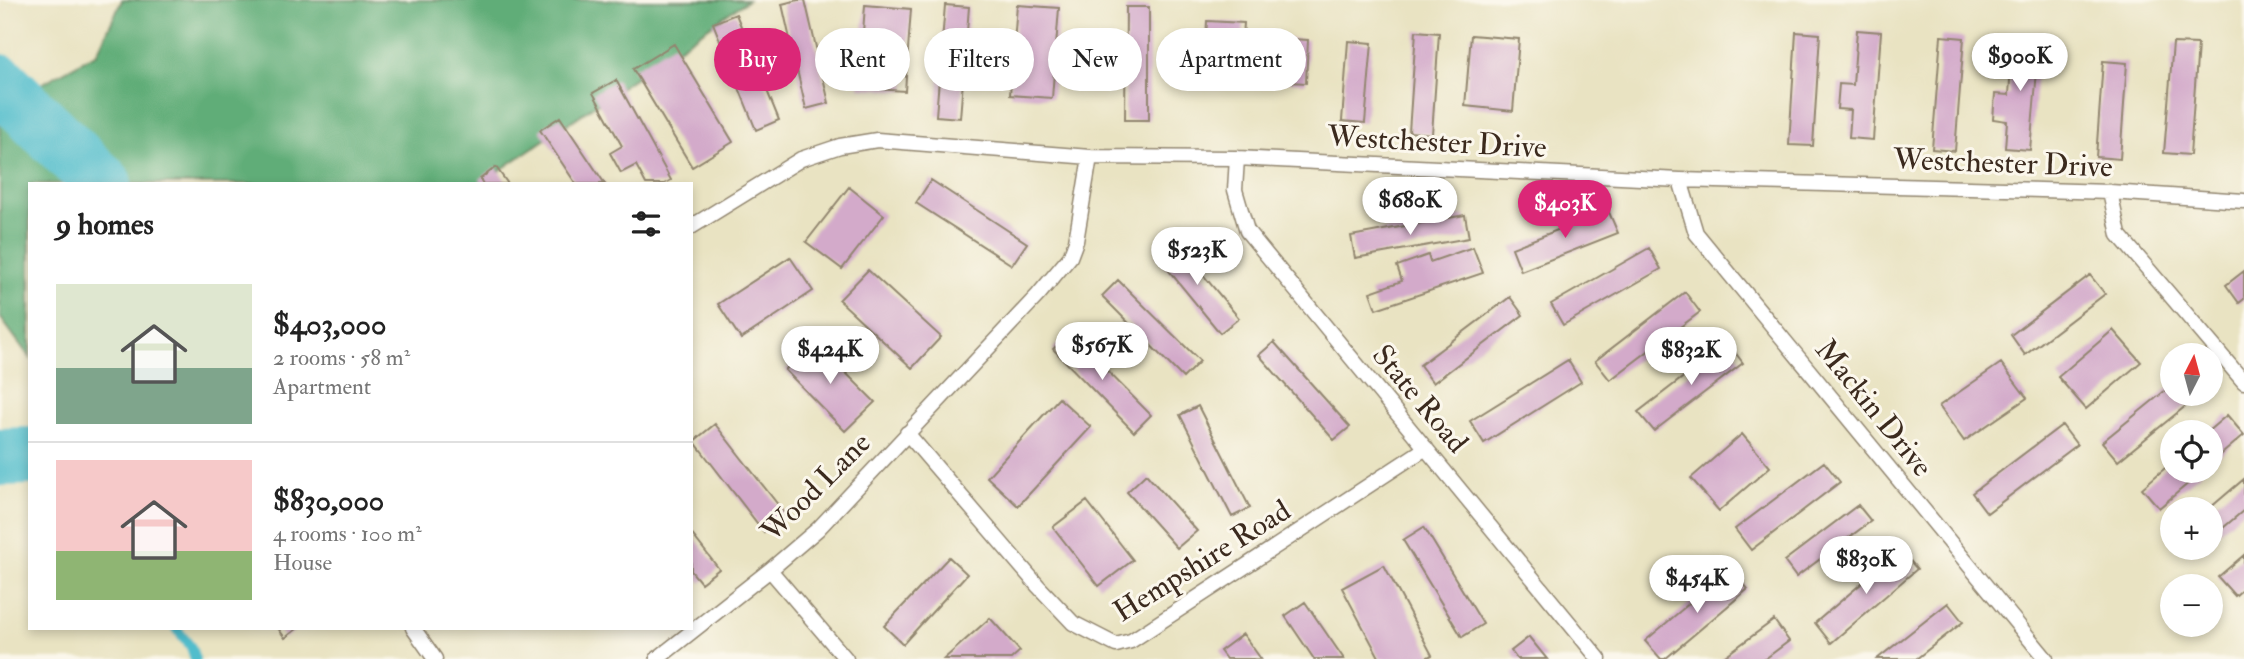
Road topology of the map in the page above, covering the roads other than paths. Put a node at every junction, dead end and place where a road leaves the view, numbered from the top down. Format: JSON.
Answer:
{"nodes":[{"id":1,"x":1090,"y":157,"type":"junction"},
{"id":2,"x":1237,"y":158,"type":"junction"},
{"id":3,"x":1681,"y":180,"type":"junction"},
{"id":4,"x":2110,"y":192,"type":"junction"},
{"id":5,"x":2244,"y":201,"type":"edge"},
{"id":6,"x":693,"y":227,"type":"edge"},
{"id":7,"x":2244,"y":382,"type":"edge"},
{"id":8,"x":907,"y":433,"type":"junction"},
{"id":9,"x":1426,"y":448,"type":"junction"},
{"id":10,"x":770,"y":569,"type":"junction"},
{"id":11,"x":414,"y":630,"type":"edge"},
{"id":12,"x":435,"y":659,"type":"edge"},
{"id":13,"x":657,"y":659,"type":"edge"},
{"id":14,"x":846,"y":659,"type":"edge"},
{"id":15,"x":1600,"y":659,"type":"edge"},
{"id":16,"x":2046,"y":659,"type":"edge"}],
"edges":[{"from":1,"to":2,"type":"lane","name":"Westchester Drive"},
{"from":1,"to":6,"type":"lane","name":"Westchester Drive"},
{"from":1,"to":8,"type":"lane","name":"Wood Lane"},
{"from":2,"to":3,"type":"lane","name":"Westchester Drive"},
{"from":2,"to":9,"type":"lane","name":"State Road"},
{"from":3,"to":4,"type":"lane","name":"Westchester Drive"},
{"from":3,"to":16,"type":"lane","name":"Mackin Drive"},
{"from":4,"to":5,"type":"lane","name":"Westchester Drive"},
{"from":4,"to":7,"type":"lane"},
{"from":8,"to":9,"type":"lane","name":"Hempshire Road"},
{"from":8,"to":10,"type":"lane","name":"Wood Lane"},
{"from":9,"to":15,"type":"lane","name":"State Road"},
{"from":10,"to":13,"type":"lane","name":"Wood Lane"},
{"from":10,"to":14,"type":"lane"},
{"from":11,"to":12,"type":"lane"}]}
